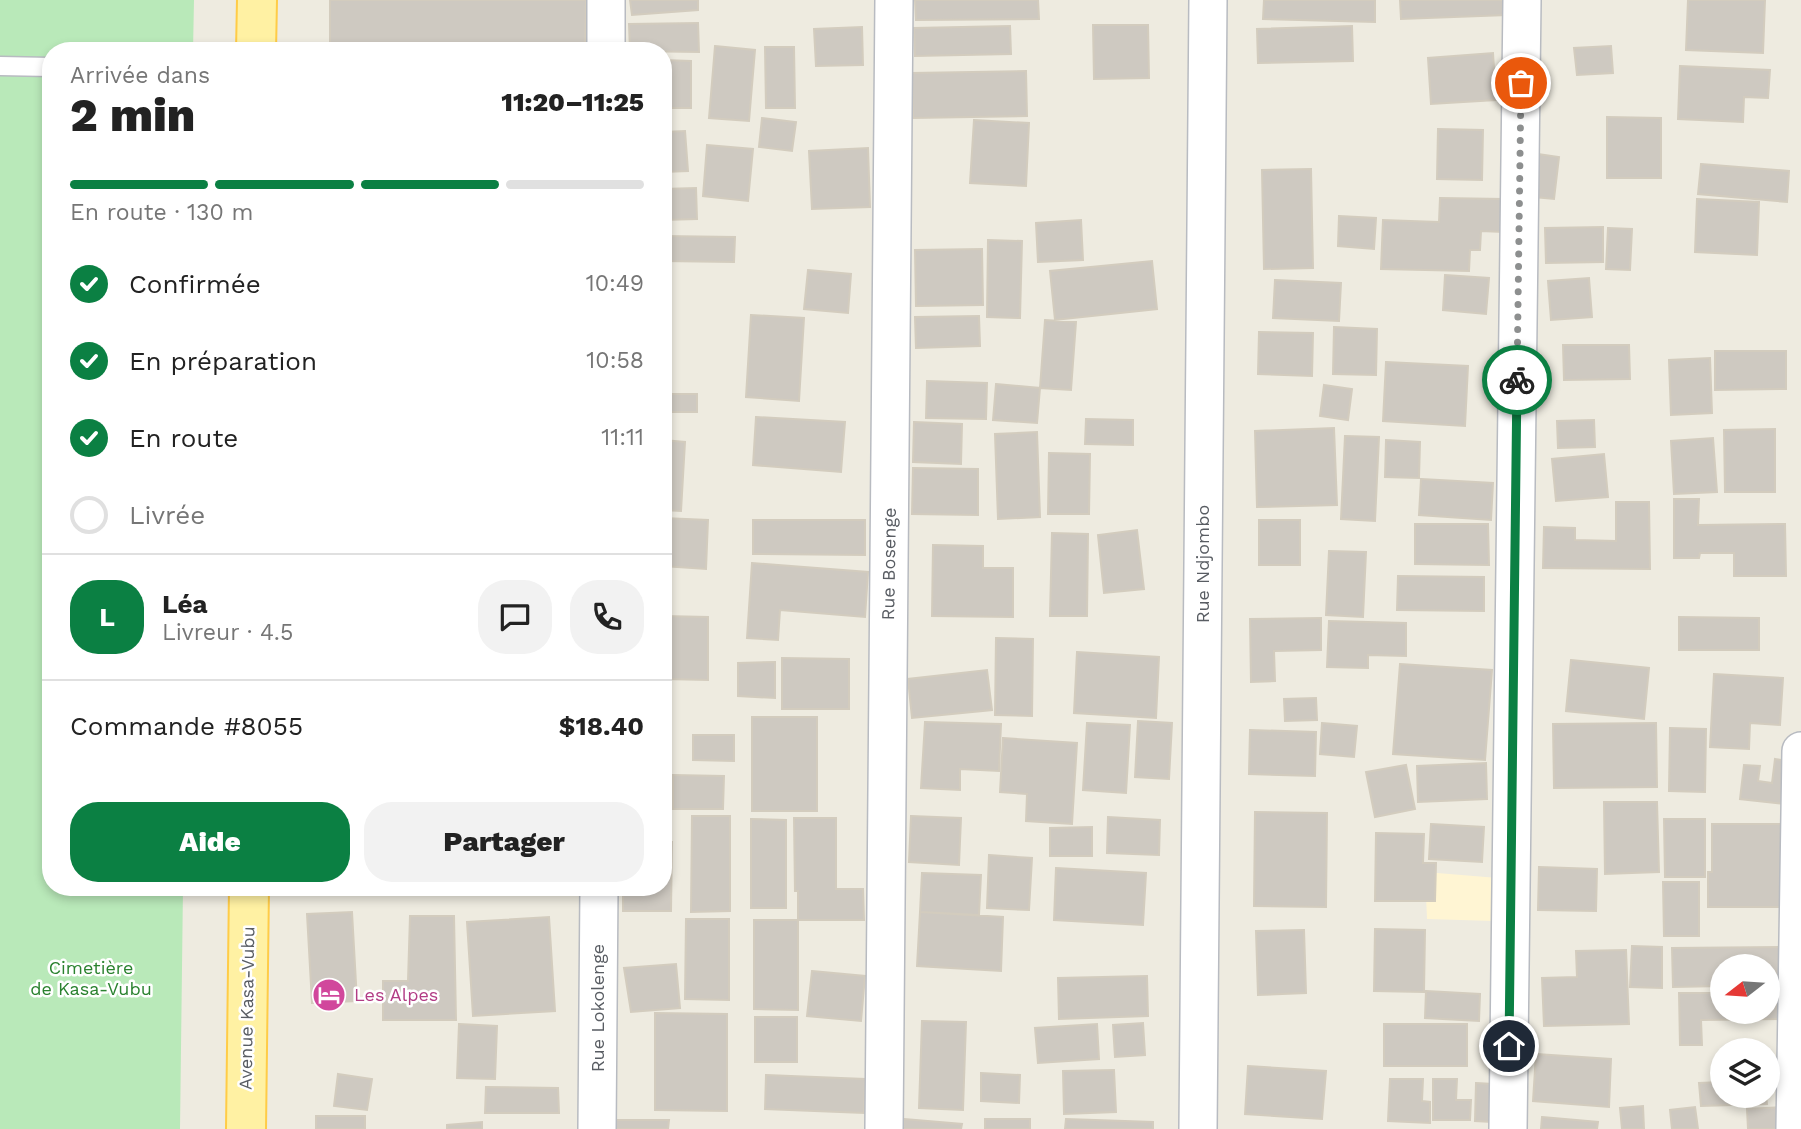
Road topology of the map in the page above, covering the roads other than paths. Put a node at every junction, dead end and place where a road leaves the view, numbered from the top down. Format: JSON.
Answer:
{"nodes":[{"id":1,"x":257,"y":0,"type":"edge"},
{"id":2,"x":606,"y":0,"type":"edge"},
{"id":3,"x":894,"y":0,"type":"edge"},
{"id":4,"x":1208,"y":0,"type":"edge"},
{"id":5,"x":1522,"y":0,"type":"edge"},
{"id":6,"x":256,"y":42,"type":"edge"},
{"id":7,"x":606,"y":42,"type":"edge"},
{"id":8,"x":0,"y":66,"type":"edge"},
{"id":9,"x":42,"y":67,"type":"edge"},
{"id":10,"x":1801,"y":751,"type":"edge"},
{"id":11,"x":248,"y":896,"type":"edge"},
{"id":12,"x":599,"y":896,"type":"edge"},
{"id":13,"x":246,"y":1129,"type":"edge"},
{"id":14,"x":597,"y":1129,"type":"edge"},
{"id":15,"x":884,"y":1129,"type":"edge"},
{"id":16,"x":1198,"y":1129,"type":"edge"},
{"id":17,"x":1508,"y":1129,"type":"edge"},
{"id":18,"x":1796,"y":1129,"type":"edge"}],
"edges":[{"from":1,"to":6,"type":"main road"},
{"from":2,"to":7,"type":"street"},
{"from":3,"to":15,"type":"street","name":"Rue Bosenge"},
{"from":4,"to":16,"type":"street","name":"Rue Ndjombo"},
{"from":5,"to":17,"type":"street"},
{"from":8,"to":9,"type":"lane"},
{"from":10,"to":18,"type":"street"},
{"from":11,"to":13,"type":"main road","name":"Avenue Kasa-Vubu"},
{"from":12,"to":14,"type":"street","name":"Rue Lokolenge"}]}
